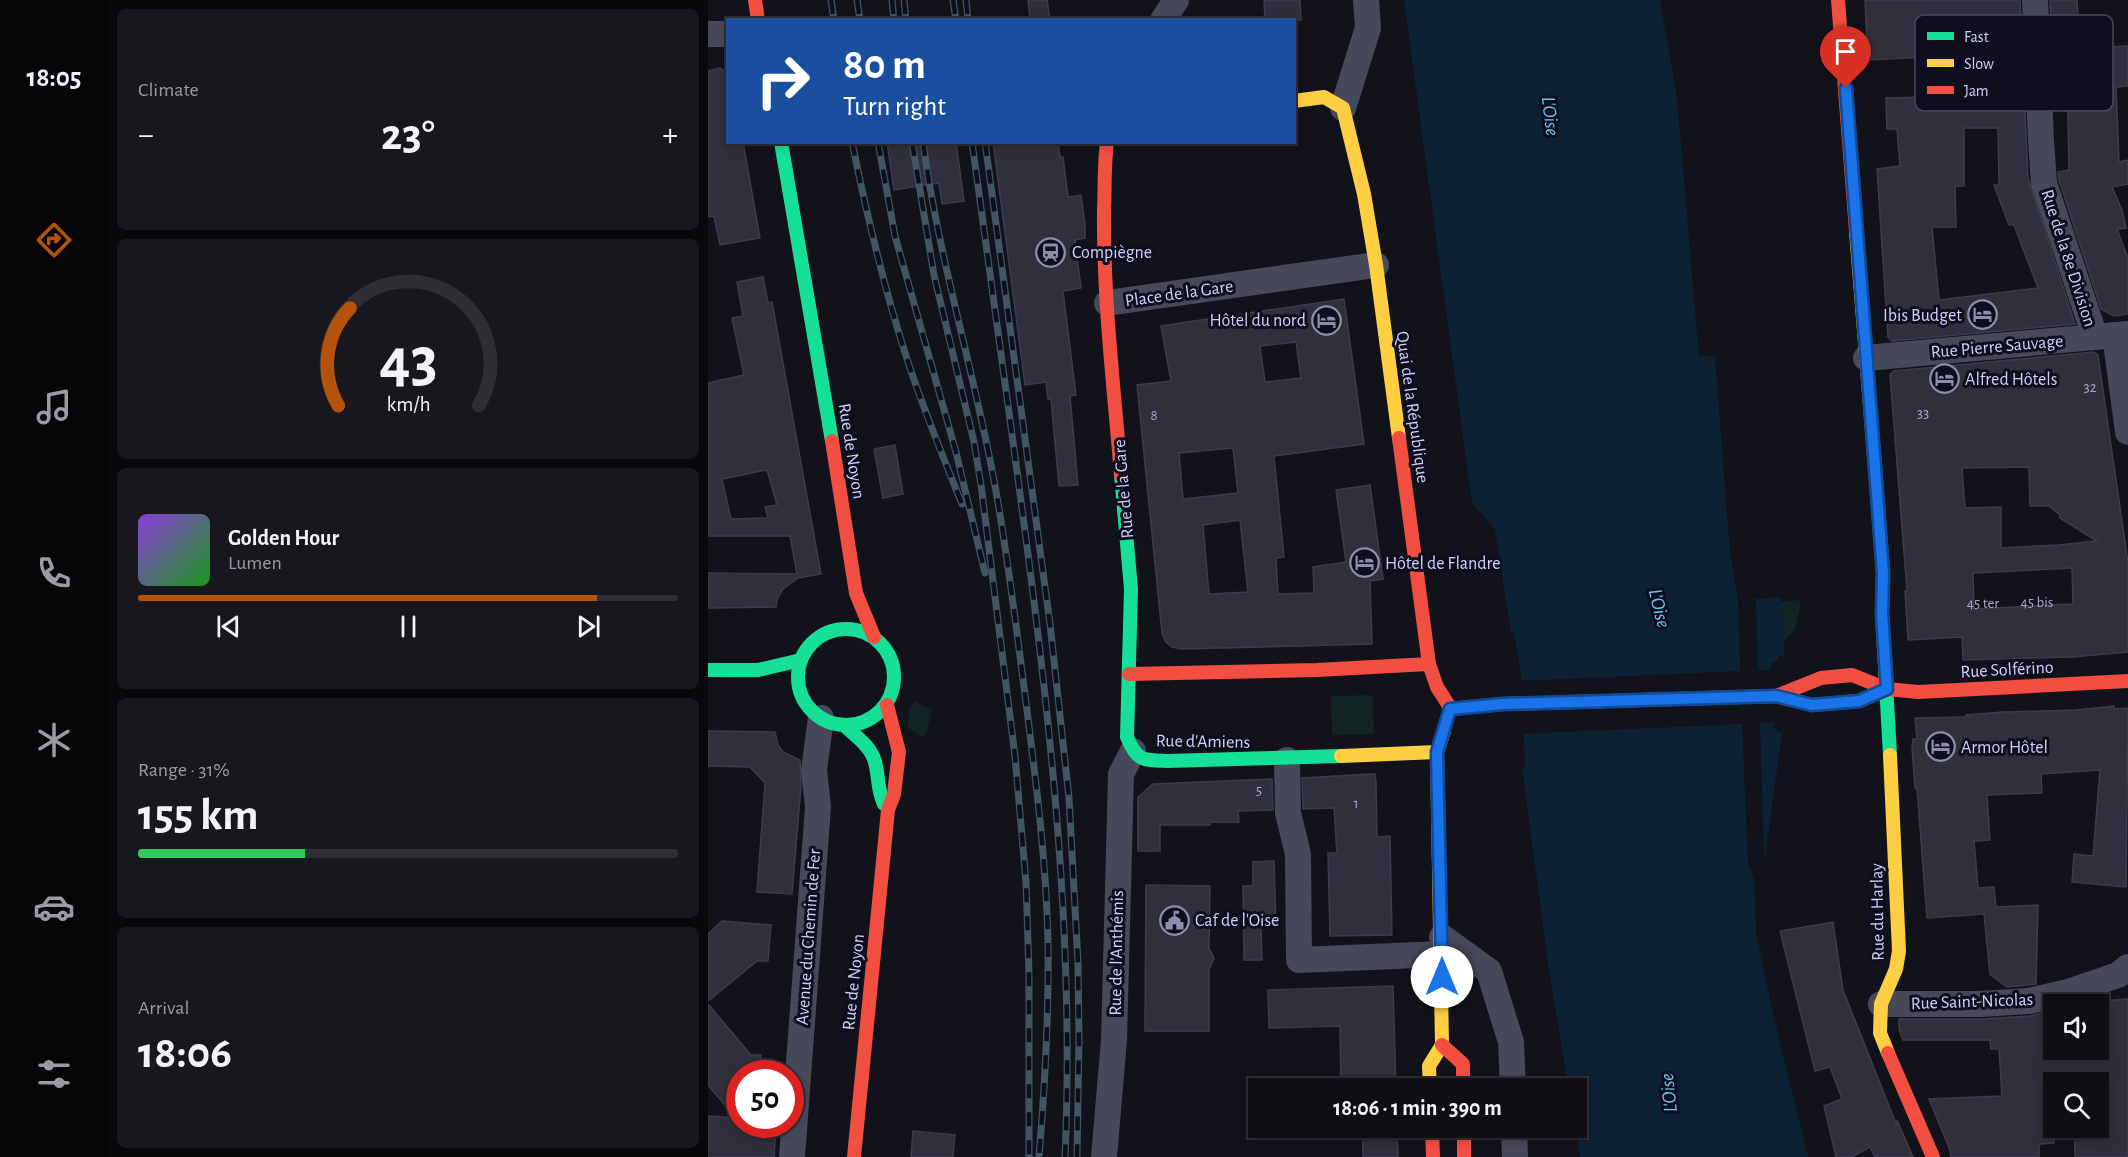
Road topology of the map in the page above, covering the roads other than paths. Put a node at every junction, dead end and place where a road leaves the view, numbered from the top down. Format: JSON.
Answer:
{"nodes":[{"id":1,"x":755,"y":0,"type":"edge"},
{"id":2,"x":1176,"y":0,"type":"edge"},
{"id":3,"x":1366,"y":0,"type":"edge"},
{"id":4,"x":1838,"y":0,"type":"edge"},
{"id":5,"x":2036,"y":0,"type":"edge"},
{"id":6,"x":2037,"y":15,"type":"edge"},
{"id":7,"x":758,"y":18,"type":"edge"},
{"id":8,"x":1164,"y":18,"type":"edge"},
{"id":9,"x":708,"y":34,"type":"edge"},
{"id":10,"x":726,"y":34,"type":"edge"},
{"id":11,"x":1296,"y":101,"type":"edge"},
{"id":12,"x":1343,"y":108,"type":"junction"},
{"id":13,"x":2040,"y":111,"type":"edge"},
{"id":14,"x":781,"y":144,"type":"edge"},
{"id":15,"x":1107,"y":144,"type":"edge"},
{"id":16,"x":1376,"y":265,"type":"junction"},
{"id":17,"x":1107,"y":303,"type":"junction"},
{"id":18,"x":2112,"y":335,"type":"edge"},
{"id":19,"x":1866,"y":358,"type":"junction"},
{"id":20,"x":2128,"y":432,"type":"edge"},
{"id":21,"x":849,"y":602,"type":"junction"},
{"id":22,"x":829,"y":632,"type":"junction"},
{"id":23,"x":874,"y":638,"type":"junction"},
{"id":24,"x":801,"y":660,"type":"junction"},
{"id":25,"x":1429,"y":664,"type":"junction"},
{"id":26,"x":708,"y":670,"type":"edge"},
{"id":27,"x":758,"y":670,"type":"junction"},
{"id":28,"x":1129,"y":674,"type":"junction"},
{"id":29,"x":2128,"y":681,"type":"edge"},
{"id":30,"x":1887,"y":689,"type":"junction"},
{"id":31,"x":799,"y":691,"type":"junction"},
{"id":32,"x":1776,"y":696,"type":"junction"},
{"id":33,"x":887,"y":705,"type":"junction"},
{"id":34,"x":1450,"y":709,"type":"junction"},
{"id":35,"x":832,"y":722,"type":"junction"},
{"id":36,"x":1133,"y":751,"type":"junction"},
{"id":37,"x":1437,"y":752,"type":"junction"},
{"id":38,"x":1287,"y":760,"type":"junction"},
{"id":39,"x":888,"y":810,"type":"junction"},
{"id":40,"x":1442,"y":946,"type":"junction"},
{"id":41,"x":2128,"y":967,"type":"edge"},
{"id":42,"x":1881,"y":1004,"type":"junction"},
{"id":43,"x":1442,"y":1045,"type":"junction"},
{"id":44,"x":1430,"y":1078,"type":"edge"},
{"id":45,"x":1463,"y":1078,"type":"edge"},
{"id":46,"x":1513,"y":1078,"type":"edge"},
{"id":47,"x":1432,"y":1138,"type":"edge"},
{"id":48,"x":1464,"y":1138,"type":"edge"},
{"id":49,"x":1514,"y":1138,"type":"edge"},
{"id":50,"x":792,"y":1157,"type":"edge"},
{"id":51,"x":854,"y":1157,"type":"edge"},
{"id":52,"x":1104,"y":1157,"type":"edge"},
{"id":53,"x":1433,"y":1157,"type":"edge"},
{"id":54,"x":1464,"y":1157,"type":"edge"},
{"id":55,"x":1515,"y":1157,"type":"edge"},
{"id":56,"x":1933,"y":1157,"type":"edge"}],
"edges":[{"from":1,"to":7,"type":"main road"},
{"from":2,"to":8,"type":"street"},
{"from":3,"to":12,"type":"street"},
{"from":4,"to":19,"type":"main road","name":"Rue du Harlay"},
{"from":5,"to":6,"type":"street","name":"Rue de la 8e Division"},
{"from":9,"to":10,"type":"street"},
{"from":11,"to":12,"type":"main road"},
{"from":12,"to":16,"type":"main road","name":"Quai de la République"},
{"from":13,"to":18,"type":"street","name":"Rue de la 8e Division"},
{"from":14,"to":21,"type":"main road","name":"Rue de Noyon"},
{"from":15,"to":17,"type":"main road","name":"Place de la Gare"},
{"from":16,"to":17,"type":"street","name":"Place de la Gare"},
{"from":16,"to":25,"type":"main road","name":"Quai de la République"},
{"from":17,"to":28,"type":"main road","name":"Rue de la Gare"},
{"from":18,"to":19,"type":"street","name":"Rue Pierre Sauvage"},
{"from":18,"to":20,"type":"street","name":"Rue de la 8e Division"},
{"from":19,"to":30,"type":"main road","name":"Rue du Harlay"},
{"from":21,"to":22,"type":"main road"},
{"from":21,"to":23,"type":"main road","name":"Rue de Noyon"},
{"from":22,"to":23,"type":"main road"},
{"from":22,"to":24,"type":"main road"},
{"from":23,"to":33,"type":"main road"},
{"from":24,"to":27,"type":"main road"},
{"from":24,"to":31,"type":"main road"},
{"from":25,"to":28,"type":"main road"},
{"from":25,"to":34,"type":"main road","name":"Quai de la République"},
{"from":26,"to":27,"type":"main road"},
{"from":27,"to":31,"type":"main road"},
{"from":28,"to":36,"type":"main road","name":"Rue d'Amiens"},
{"from":29,"to":30,"type":"main road","name":"Rue Solférino"},
{"from":30,"to":32,"type":"main road","name":"Rue Solférino"},
{"from":30,"to":32,"type":"main road","name":"Rue Solférino"},
{"from":30,"to":42,"type":"main road","name":"Rue du Harlay"},
{"from":31,"to":35,"type":"main road"},
{"from":32,"to":34,"type":"main road"},
{"from":33,"to":35,"type":"main road"},
{"from":33,"to":39,"type":"main road","name":"Rue de Noyon"},
{"from":34,"to":37,"type":"main road"},
{"from":35,"to":39,"type":"main road","name":"Rue de Noyon"},
{"from":35,"to":50,"type":"street","name":"Avenue du Chemin de Fer"},
{"from":36,"to":38,"type":"main road","name":"Rue d'Amiens"},
{"from":36,"to":52,"type":"street","name":"Rue de l'Anthémis"},
{"from":37,"to":38,"type":"main road","name":"Rue d'Amiens"},
{"from":37,"to":40,"type":"main road"},
{"from":38,"to":40,"type":"street"},
{"from":39,"to":51,"type":"main road","name":"Rue de Noyon"},
{"from":40,"to":43,"type":"main road"},
{"from":40,"to":46,"type":"street"},
{"from":41,"to":42,"type":"street","name":"Rue Saint-Nicolas"},
{"from":42,"to":56,"type":"main road","name":"Rue du Harlay"},
{"from":43,"to":44,"type":"main road"},
{"from":43,"to":45,"type":"main road"},
{"from":47,"to":53,"type":"main road"},
{"from":48,"to":54,"type":"main road"},
{"from":49,"to":55,"type":"street"}]}
